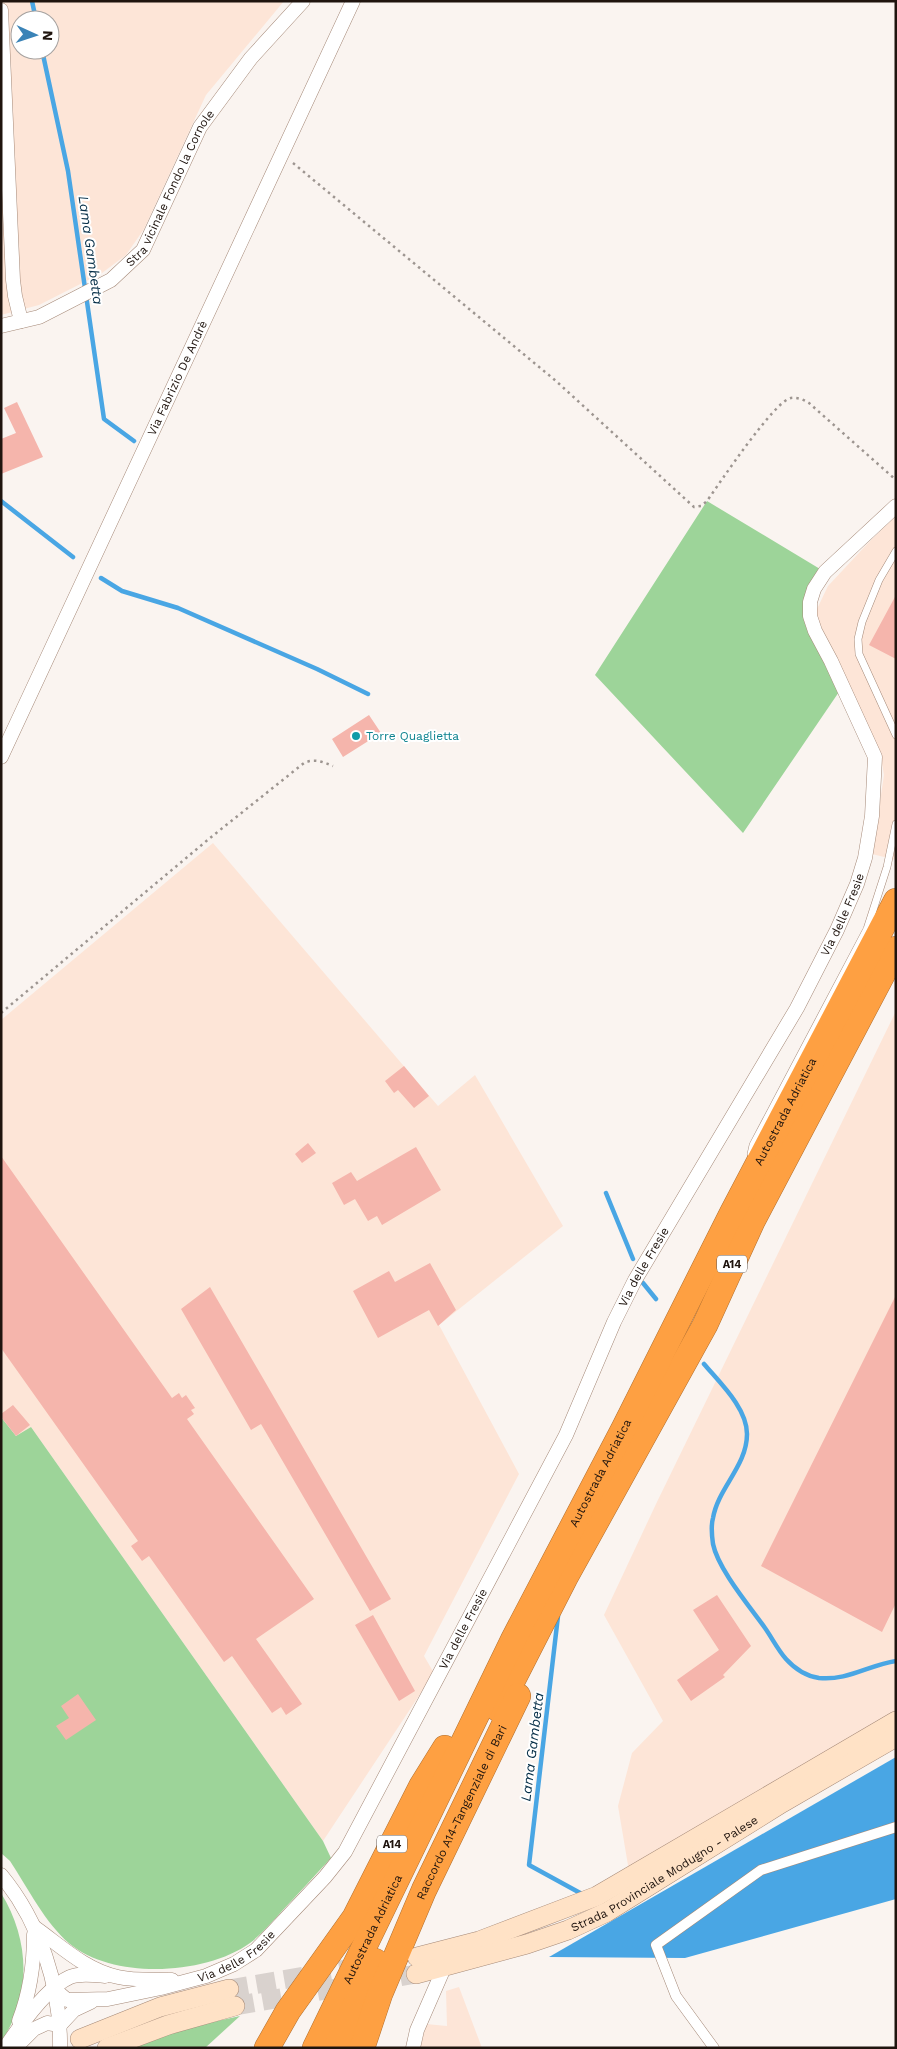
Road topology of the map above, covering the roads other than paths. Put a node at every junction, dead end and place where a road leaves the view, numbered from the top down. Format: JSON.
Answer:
{"nodes":[{"id":1,"x":303,"y":1,"type":"edge"},
{"id":2,"x":354,"y":1,"type":"edge"},
{"id":3,"x":1,"y":10,"type":"edge"},
{"id":4,"x":22,"y":322,"type":"junction"},
{"id":5,"x":1,"y":326,"type":"edge"},
{"id":6,"x":896,"y":506,"type":"edge"},
{"id":7,"x":896,"y":551,"type":"edge"},
{"id":8,"x":896,"y":735,"type":"edge"},
{"id":9,"x":1,"y":757,"type":"edge"},
{"id":10,"x":896,"y":824,"type":"edge"},
{"id":11,"x":896,"y":901,"type":"edge"},
{"id":12,"x":896,"y":949,"type":"edge"},
{"id":13,"x":748,"y":1162,"type":"dead end"},
{"id":14,"x":745,"y":1170,"type":"dead end"},
{"id":15,"x":776,"y":1191,"type":"dead end"},
{"id":16,"x":742,"y":1217,"type":"junction"},
{"id":17,"x":565,"y":1578,"type":"joint"},
{"id":18,"x":553,"y":1609,"type":"junction"},
{"id":19,"x":514,"y":1638,"type":"junction"},
{"id":20,"x":896,"y":1721,"type":"edge"},
{"id":21,"x":896,"y":1737,"type":"edge"},
{"id":22,"x":896,"y":1827,"type":"edge"},
{"id":23,"x":1,"y":1875,"type":"edge"},
{"id":24,"x":34,"y":1926,"type":"junction"},
{"id":25,"x":444,"y":1968,"type":"junction"},
{"id":26,"x":118,"y":1977,"type":"junction"},
{"id":27,"x":184,"y":1980,"type":"junction"},
{"id":28,"x":54,"y":1989,"type":"junction"},
{"id":29,"x":94,"y":2000,"type":"junction"},
{"id":30,"x":288,"y":2011,"type":"junction"},
{"id":31,"x":60,"y":2025,"type":"junction"},
{"id":32,"x":80,"y":2039,"type":"dead end"},
{"id":33,"x":14,"y":2042,"type":"edge"},
{"id":34,"x":5,"y":2048,"type":"edge"},
{"id":35,"x":60,"y":2048,"type":"edge"},
{"id":36,"x":106,"y":2048,"type":"edge"},
{"id":37,"x":248,"y":2048,"type":"edge"},
{"id":38,"x":267,"y":2048,"type":"edge"},
{"id":39,"x":315,"y":2048,"type":"edge"},
{"id":40,"x":336,"y":2048,"type":"edge"},
{"id":41,"x":362,"y":2048,"type":"edge"},
{"id":42,"x":414,"y":2048,"type":"edge"},
{"id":43,"x":714,"y":2048,"type":"edge"}],
"edges":[{"from":1,"to":4,"type":"street","name":"Stra vicinale Fondo la Cornole"},
{"from":2,"to":9,"type":"street","name":"Via Fabrizio De Andrè"},
{"from":3,"to":4,"type":"street"},
{"from":4,"to":5,"type":"street","name":"Stra vicinale Fondo la Cornole"},
{"from":6,"to":27,"type":"street","name":"Via delle Fresie"},
{"from":7,"to":8,"type":"lane"},
{"from":10,"to":13,"type":"lane"},
{"from":11,"to":16,"type":"highway","name":"Autostrada Adriatica","number":"A14"},
{"from":12,"to":16,"type":"highway","name":"Autostrada Adriatica","number":"A14"},
{"from":14,"to":16,"type":"lane"},
{"from":15,"to":16,"type":"lane"},
{"from":16,"to":17,"type":"highway","name":"Autostrada Adriatica","number":"A14"},
{"from":16,"to":19,"type":"highway","name":"Autostrada Adriatica","number":"A14"},
{"from":17,"to":18,"type":"highway","name":"Raccordo A14-Tangenziale di Bari","number":"A14"},
{"from":18,"to":40,"type":"highway","name":"Autostrada Adriatica","number":"A14"},
{"from":18,"to":41,"type":"highway","name":"Raccordo A14-Tangenziale di Bari","number":"A14"},
{"from":19,"to":30,"type":"highway","number":"A14"},
{"from":19,"to":39,"type":"highway","name":"Autostrada Adriatica","number":"A14"},
{"from":20,"to":25,"type":"main road","name":"Strada Provinciale Modugno - Palese"},
{"from":21,"to":25,"type":"main road","name":"Strada Provinciale Modugno - Palese"},
{"from":22,"to":43,"type":"street"},
{"from":23,"to":24,"type":"street"},
{"from":24,"to":26,"type":"street"},
{"from":24,"to":28,"type":"street"},
{"from":24,"to":33,"type":"street"},
{"from":25,"to":42,"type":"street"},
{"from":26,"to":27,"type":"street"},
{"from":26,"to":28,"type":"street"},
{"from":27,"to":29,"type":"street"},
{"from":28,"to":29,"type":"street"},
{"from":28,"to":31,"type":"street"},
{"from":28,"to":33,"type":"street"},
{"from":29,"to":31,"type":"street"},
{"from":30,"to":37,"type":"highway","number":"A14"},
{"from":30,"to":38,"type":"highway","number":"A14"},
{"from":31,"to":33,"type":"street"},
{"from":31,"to":35,"type":"street"},
{"from":32,"to":36,"type":"main road"},
{"from":33,"to":34,"type":"street"}]}
